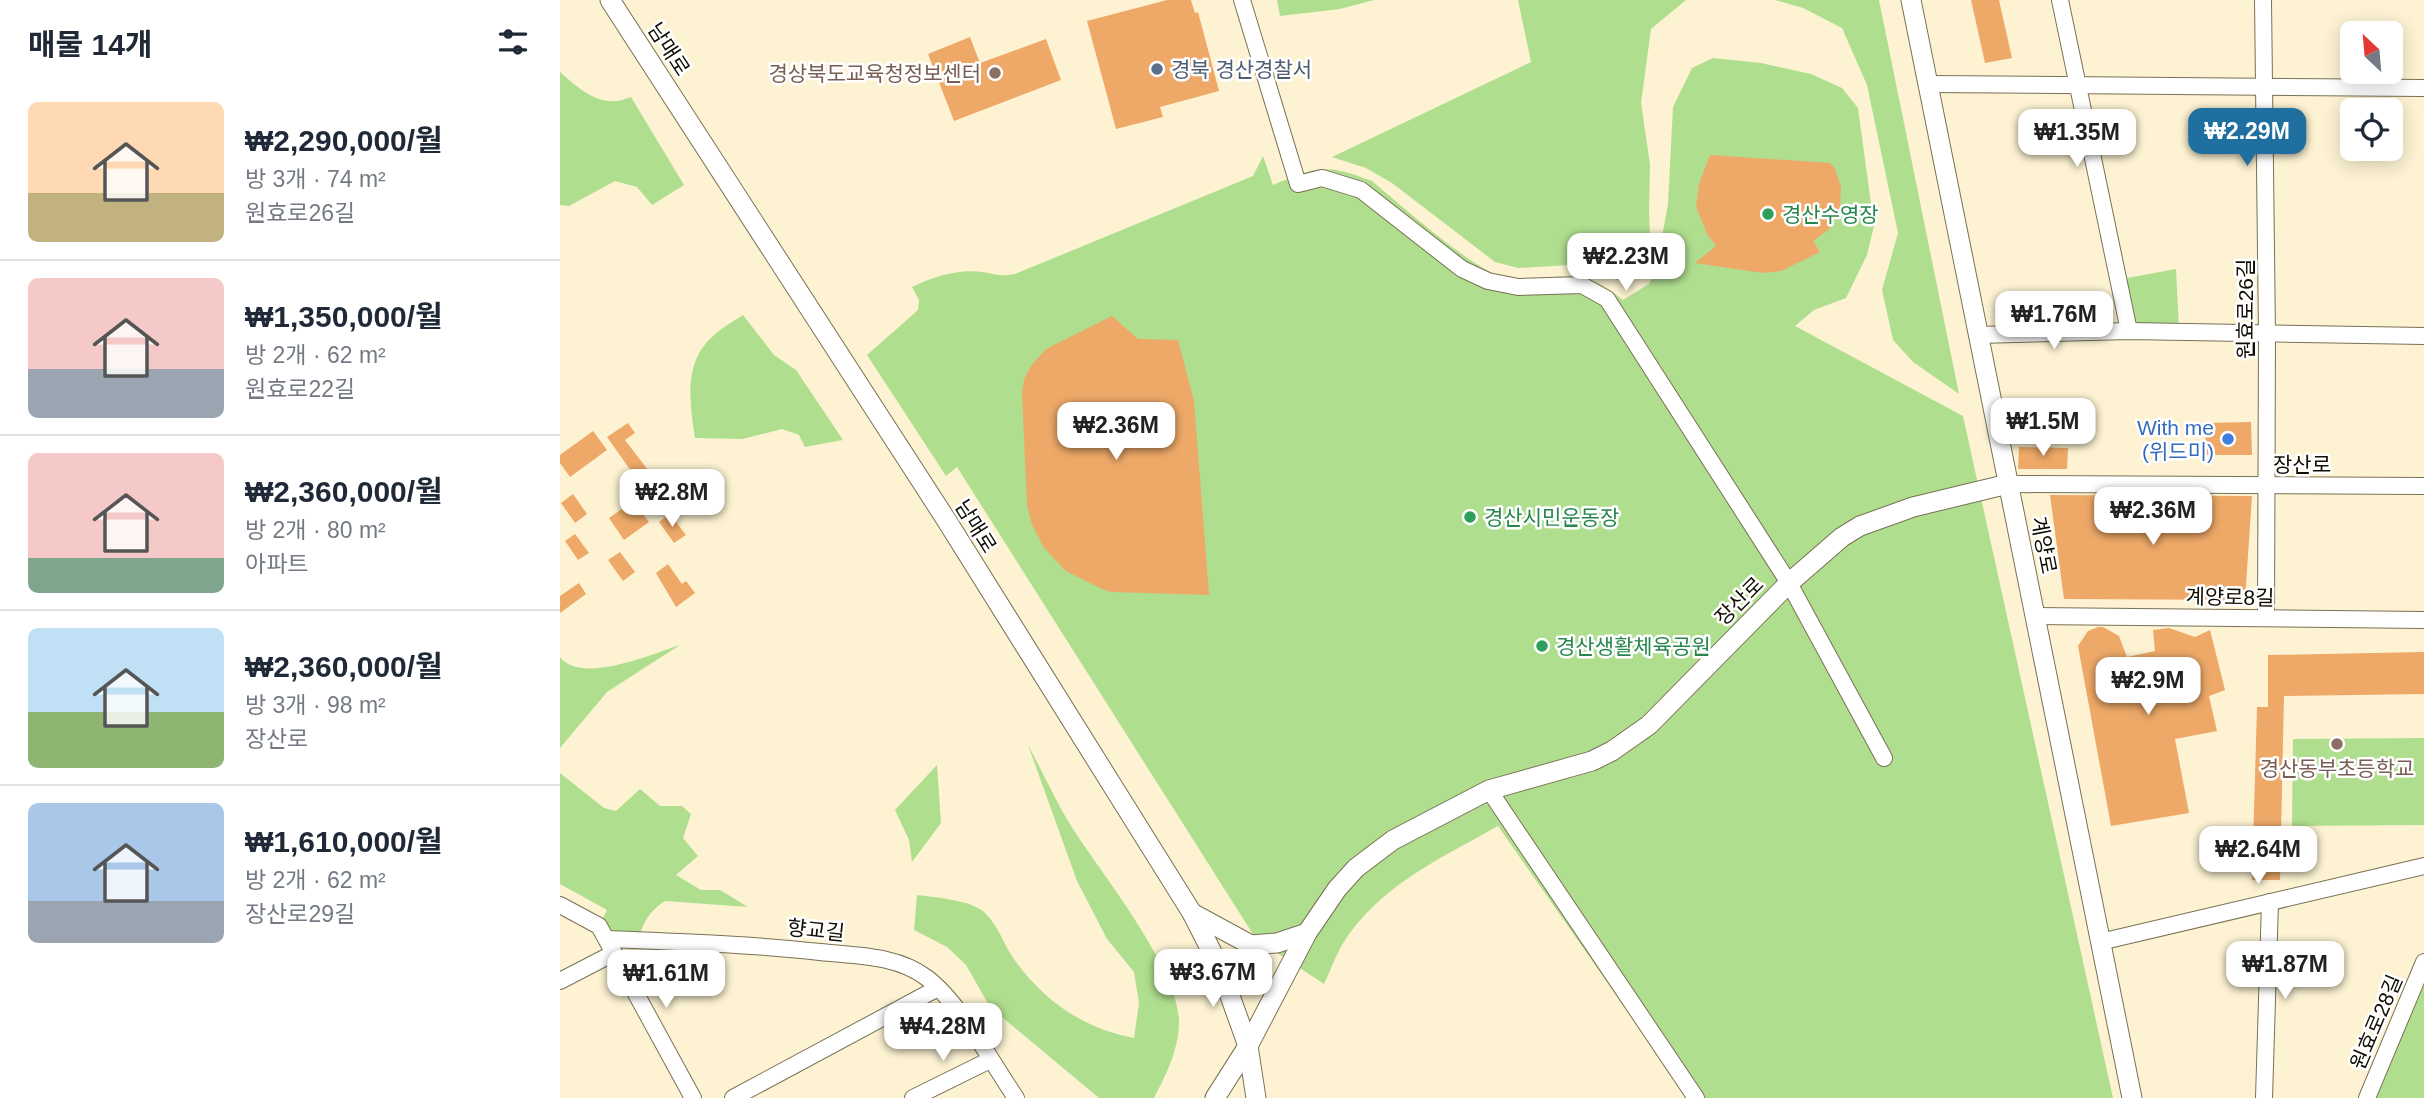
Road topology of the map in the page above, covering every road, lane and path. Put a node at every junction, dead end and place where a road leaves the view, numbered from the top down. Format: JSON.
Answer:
{"nodes":[{"id":1,"x":610,"y":0,"type":"edge"},
{"id":2,"x":1242,"y":0,"type":"edge"},
{"id":3,"x":1911,"y":0,"type":"edge"},
{"id":4,"x":2060,"y":0,"type":"edge"},
{"id":5,"x":2263,"y":0,"type":"edge"},
{"id":6,"x":1928,"y":85,"type":"junction"},
{"id":7,"x":2078,"y":85,"type":"junction"},
{"id":8,"x":2264,"y":86,"type":"junction"},
{"id":9,"x":2424,"y":88,"type":"edge"},
{"id":10,"x":2129,"y":331,"type":"junction"},
{"id":11,"x":1979,"y":335,"type":"junction"},
{"id":12,"x":2267,"y":335,"type":"junction"},
{"id":13,"x":2424,"y":336,"type":"edge"},
{"id":14,"x":2008,"y":484,"type":"junction"},
{"id":15,"x":2424,"y":486,"type":"edge"},
{"id":16,"x":2266,"y":487,"type":"junction"},
{"id":17,"x":1788,"y":583,"type":"junction"},
{"id":18,"x":2035,"y":616,"type":"junction"},
{"id":19,"x":2266,"y":618,"type":"junction"},
{"id":20,"x":2424,"y":620,"type":"edge"},
{"id":21,"x":1884,"y":758,"type":"dead end"},
{"id":22,"x":1489,"y":790,"type":"junction"},
{"id":23,"x":2424,"y":866,"type":"edge"},
{"id":24,"x":2270,"y":902,"type":"junction"},
{"id":25,"x":560,"y":905,"type":"edge"},
{"id":26,"x":1192,"y":913,"type":"junction"},
{"id":27,"x":1307,"y":933,"type":"junction"},
{"id":28,"x":2100,"y":942,"type":"junction"},
{"id":29,"x":610,"y":946,"type":"junction"},
{"id":30,"x":2424,"y":962,"type":"edge"},
{"id":31,"x":560,"y":981,"type":"edge"},
{"id":32,"x":938,"y":988,"type":"junction"},
{"id":33,"x":1248,"y":1046,"type":"junction"},
{"id":34,"x":990,"y":1060,"type":"junction"},
{"id":35,"x":693,"y":1098,"type":"edge"},
{"id":36,"x":733,"y":1098,"type":"edge"},
{"id":37,"x":913,"y":1098,"type":"edge"},
{"id":38,"x":1016,"y":1098,"type":"edge"},
{"id":39,"x":1215,"y":1098,"type":"edge"},
{"id":40,"x":1256,"y":1098,"type":"edge"},
{"id":41,"x":1696,"y":1098,"type":"edge"},
{"id":42,"x":2132,"y":1098,"type":"edge"},
{"id":43,"x":2264,"y":1098,"type":"edge"},
{"id":44,"x":2367,"y":1098,"type":"edge"}],
"edges":[{"from":1,"to":26,"type":"street","name":"남매로"},
{"from":2,"to":17,"type":"street"},
{"from":3,"to":6,"type":"street","name":"계양로"},
{"from":4,"to":7,"type":"street"},
{"from":5,"to":8,"type":"street","name":"원효로26길"},
{"from":6,"to":7,"type":"street"},
{"from":6,"to":11,"type":"street","name":"계양로"},
{"from":7,"to":8,"type":"street"},
{"from":7,"to":10,"type":"street"},
{"from":8,"to":9,"type":"street"},
{"from":8,"to":12,"type":"street","name":"원효로26길"},
{"from":10,"to":11,"type":"street"},
{"from":10,"to":12,"type":"street"},
{"from":11,"to":14,"type":"street","name":"계양로"},
{"from":12,"to":13,"type":"street"},
{"from":12,"to":16,"type":"street","name":"원효로26길"},
{"from":14,"to":16,"type":"street","name":"장산로"},
{"from":14,"to":17,"type":"street","name":"장산로"},
{"from":14,"to":18,"type":"street","name":"계양로"},
{"from":15,"to":16,"type":"street","name":"장산로"},
{"from":16,"to":19,"type":"street","name":"원효로26길"},
{"from":17,"to":21,"type":"street"},
{"from":17,"to":22,"type":"street","name":"장산로"},
{"from":18,"to":19,"type":"street","name":"계양로8길"},
{"from":18,"to":28,"type":"street","name":"계양로"},
{"from":19,"to":20,"type":"street","name":"계양로8길"},
{"from":22,"to":27,"type":"street","name":"장산로"},
{"from":22,"to":41,"type":"street"},
{"from":23,"to":24,"type":"street"},
{"from":24,"to":28,"type":"street"},
{"from":24,"to":43,"type":"street"},
{"from":25,"to":29,"type":"street"},
{"from":26,"to":27,"type":"street"},
{"from":26,"to":33,"type":"street","name":"남매로"},
{"from":27,"to":33,"type":"street","name":"장산로"},
{"from":28,"to":42,"type":"street","name":"계양로"},
{"from":29,"to":31,"type":"street"},
{"from":29,"to":32,"type":"street","name":"향교길"},
{"from":29,"to":35,"type":"street"},
{"from":30,"to":44,"type":"street","name":"원효로28길"},
{"from":32,"to":34,"type":"street","name":"향교길"},
{"from":32,"to":36,"type":"street"},
{"from":33,"to":39,"type":"street","name":"장산로"},
{"from":33,"to":40,"type":"street","name":"남매로"},
{"from":34,"to":37,"type":"street"},
{"from":34,"to":38,"type":"street","name":"향교길"}]}
